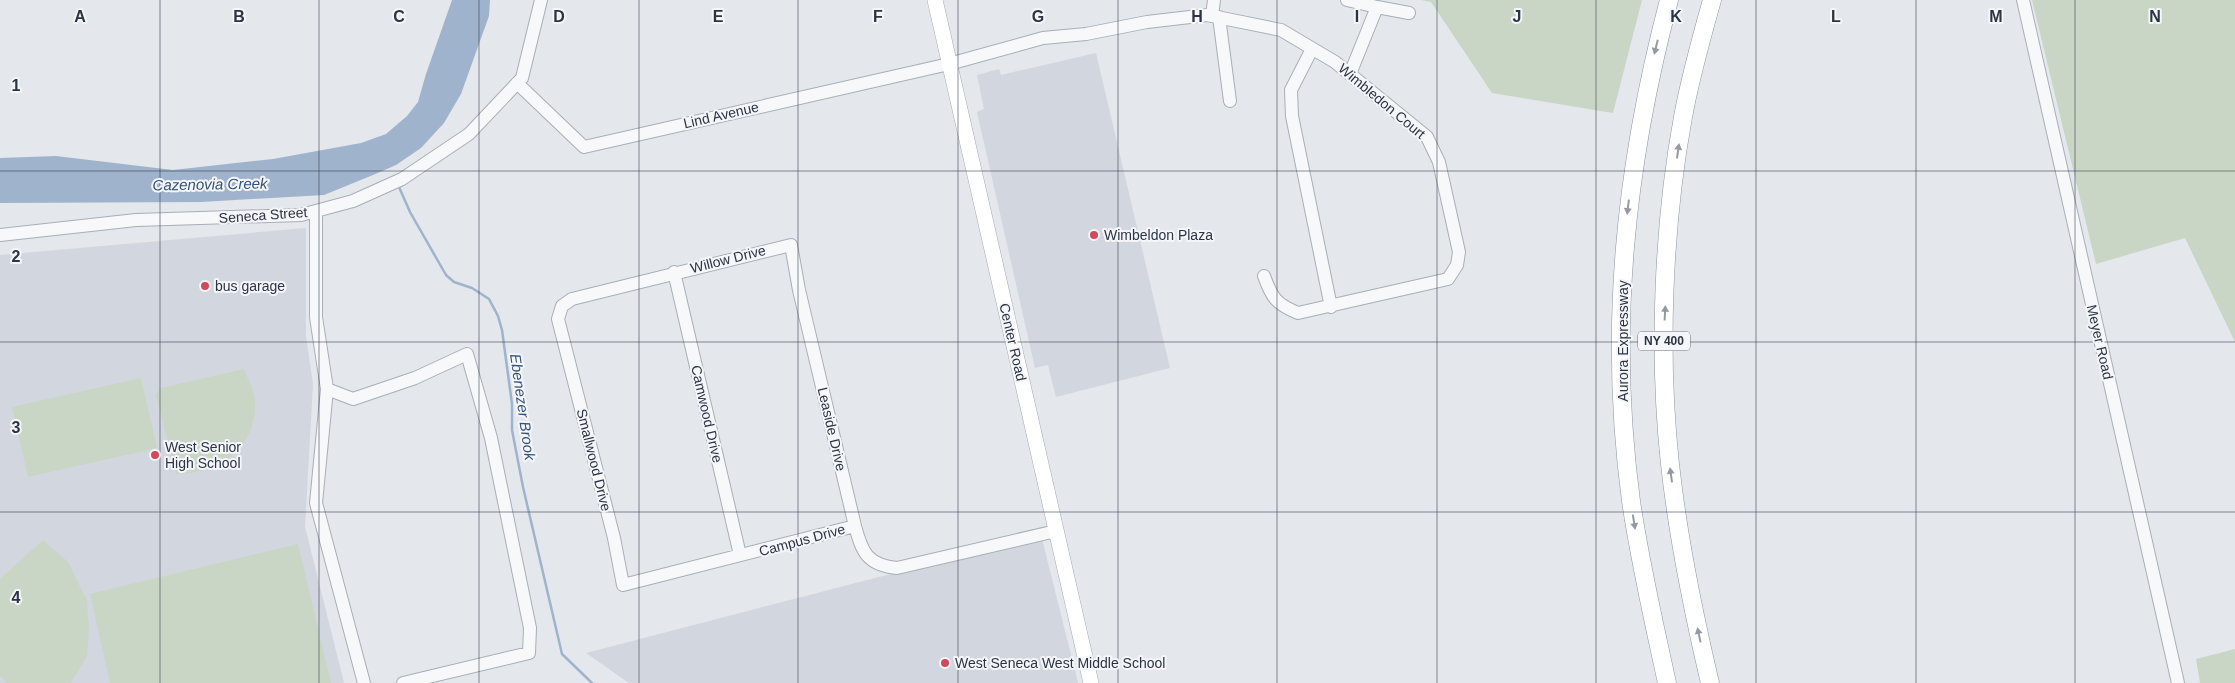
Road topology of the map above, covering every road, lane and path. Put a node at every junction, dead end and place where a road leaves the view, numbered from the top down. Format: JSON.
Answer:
{"nodes":[{"id":1,"x":541,"y":0,"type":"edge"},
{"id":2,"x":935,"y":0,"type":"edge"},
{"id":3,"x":1214,"y":0,"type":"edge"},
{"id":4,"x":1347,"y":0,"type":"edge"},
{"id":5,"x":1669,"y":0,"type":"edge"},
{"id":6,"x":1712,"y":0,"type":"edge"},
{"id":7,"x":2023,"y":0,"type":"edge"},
{"id":8,"x":1377,"y":7,"type":"junction"},
{"id":9,"x":1409,"y":13,"type":"dead end"},
{"id":10,"x":1216,"y":17,"type":"junction"},
{"id":11,"x":1312,"y":49,"type":"junction"},
{"id":12,"x":949,"y":64,"type":"junction"},
{"id":13,"x":1350,"y":74,"type":"junction"},
{"id":14,"x":517,"y":83,"type":"junction"},
{"id":15,"x":1230,"y":101,"type":"dead end"},
{"id":16,"x":316,"y":211,"type":"junction"},
{"id":17,"x":0,"y":236,"type":"edge"},
{"id":18,"x":674,"y":272,"type":"junction"},
{"id":19,"x":1264,"y":276,"type":"dead end"},
{"id":20,"x":579,"y":297,"type":"joint"},
{"id":21,"x":1331,"y":307,"type":"junction"},
{"id":22,"x":809,"y":332,"type":"joint"},
{"id":23,"x":326,"y":389,"type":"junction"},
{"id":24,"x":855,"y":526,"type":"junction"},
{"id":25,"x":1056,"y":531,"type":"junction"},
{"id":26,"x":740,"y":555,"type":"junction"},
{"id":27,"x":672,"y":572,"type":"joint"},
{"id":28,"x":364,"y":683,"type":"edge"},
{"id":29,"x":403,"y":683,"type":"edge"},
{"id":30,"x":1091,"y":683,"type":"edge"},
{"id":31,"x":1668,"y":683,"type":"edge"},
{"id":32,"x":1710,"y":683,"type":"edge"},
{"id":33,"x":2178,"y":683,"type":"edge"}],
"edges":[{"from":1,"to":14,"type":"street","name":"Seneca Street"},
{"from":2,"to":12,"type":"main road","name":"Center Road"},
{"from":3,"to":10,"type":"street"},
{"from":4,"to":8,"type":"street"},
{"from":5,"to":31,"type":"highway","name":"Aurora Expressway","number":"NY 400","one_way":true},
{"from":32,"to":6,"type":"highway","number":"NY 400","one_way":true},
{"from":7,"to":33,"type":"street","name":"Meyer Road"},
{"from":8,"to":9,"type":"street"},
{"from":8,"to":13,"type":"street"},
{"from":10,"to":11,"type":"street","name":"Wimbledon Court"},
{"from":10,"to":12,"type":"street","name":"Wimbledon Court"},
{"from":10,"to":15,"type":"street"},
{"from":11,"to":13,"type":"street","name":"Wimbledon Court"},
{"from":11,"to":21,"type":"street"},
{"from":12,"to":14,"type":"street","name":"Lind Avenue"},
{"from":12,"to":25,"type":"main road","name":"Center Road"},
{"from":13,"to":21,"type":"street","name":"Wimbledon Court"},
{"from":14,"to":16,"type":"street","name":"Seneca Street"},
{"from":16,"to":17,"type":"street","name":"Seneca Street"},
{"from":16,"to":23,"type":"street"},
{"from":18,"to":20,"type":"street","name":"Willow Drive"},
{"from":18,"to":22,"type":"street","name":"Willow Drive"},
{"from":18,"to":26,"type":"street","name":"Camwood Drive"},
{"from":19,"to":21,"type":"street","name":"Wimbledon Court"},
{"from":20,"to":27,"type":"street","name":"Smallwood Drive"},
{"from":22,"to":24,"type":"street","name":"Leaside Drive"},
{"from":23,"to":28,"type":"street"},
{"from":23,"to":29,"type":"street"},
{"from":24,"to":25,"type":"street","name":"Campus Drive"},
{"from":24,"to":26,"type":"street","name":"Campus Drive"},
{"from":25,"to":30,"type":"main road","name":"Center Road"},
{"from":26,"to":27,"type":"street","name":"Campus Drive"}]}
